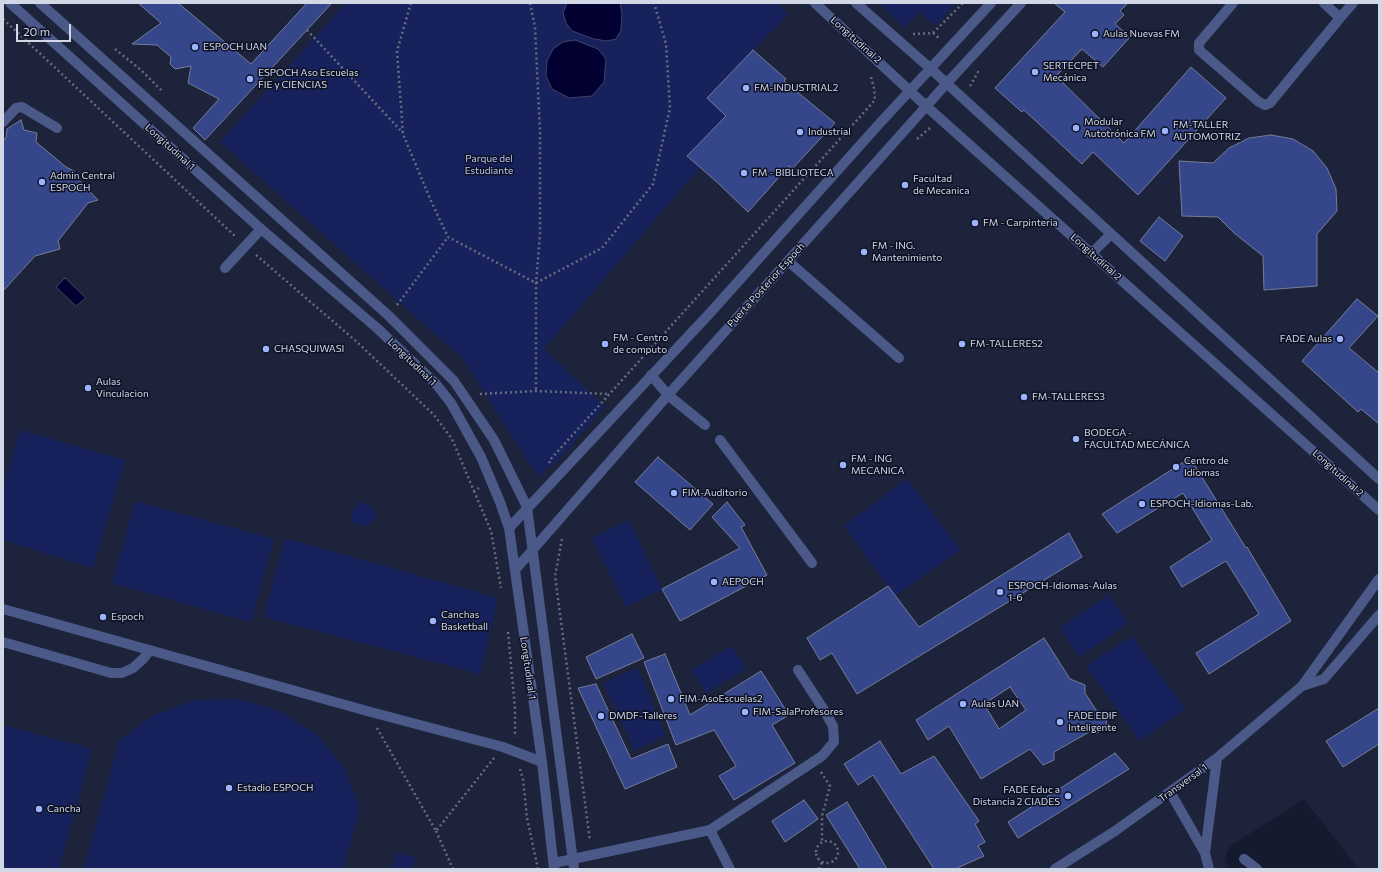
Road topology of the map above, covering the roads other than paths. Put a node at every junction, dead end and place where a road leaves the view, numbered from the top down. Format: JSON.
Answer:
{"nodes":[{"id":1,"x":10,"y":3,"type":"edge"},
{"id":2,"x":40,"y":3,"type":"edge"},
{"id":3,"x":815,"y":3,"type":"edge"},
{"id":4,"x":856,"y":3,"type":"edge"},
{"id":5,"x":991,"y":3,"type":"edge"},
{"id":6,"x":1020,"y":3,"type":"edge"},
{"id":7,"x":1233,"y":3,"type":"edge"},
{"id":8,"x":1324,"y":3,"type":"edge"},
{"id":9,"x":1353,"y":3,"type":"edge"},
{"id":10,"x":1340,"y":18,"type":"junction"},
{"id":11,"x":931,"y":69,"type":"junction"},
{"id":12,"x":946,"y":83,"type":"junction"},
{"id":13,"x":911,"y":91,"type":"junction"},
{"id":14,"x":926,"y":106,"type":"junction"},
{"id":15,"x":3,"y":122,"type":"edge"},
{"id":16,"x":57,"y":128,"type":"dead end"},
{"id":17,"x":261,"y":229,"type":"junction"},
{"id":18,"x":1111,"y":234,"type":"junction"},
{"id":19,"x":1092,"y":253,"type":"junction"},
{"id":20,"x":788,"y":261,"type":"junction"},
{"id":21,"x":225,"y":268,"type":"dead end"},
{"id":22,"x":899,"y":358,"type":"dead end"},
{"id":23,"x":651,"y":375,"type":"junction"},
{"id":24,"x":668,"y":395,"type":"junction"},
{"id":25,"x":705,"y":425,"type":"dead end"},
{"id":26,"x":720,"y":440,"type":"dead end"},
{"id":27,"x":1379,"y":479,"type":"edge"},
{"id":28,"x":527,"y":508,"type":"junction"},
{"id":29,"x":1379,"y":510,"type":"edge"},
{"id":30,"x":509,"y":528,"type":"junction"},
{"id":31,"x":532,"y":549,"type":"junction"},
{"id":32,"x":812,"y":563,"type":"dead end"},
{"id":33,"x":515,"y":570,"type":"junction"},
{"id":34,"x":1379,"y":579,"type":"edge"},
{"id":35,"x":3,"y":609,"type":"edge"},
{"id":36,"x":1379,"y":615,"type":"edge"},
{"id":37,"x":3,"y":642,"type":"edge"},
{"id":38,"x":150,"y":650,"type":"junction"},
{"id":39,"x":798,"y":670,"type":"dead end"},
{"id":40,"x":1302,"y":686,"type":"junction"},
{"id":41,"x":1217,"y":758,"type":"junction"},
{"id":42,"x":542,"y":762,"type":"junction"},
{"id":43,"x":1170,"y":792,"type":"junction"},
{"id":44,"x":710,"y":830,"type":"junction"},
{"id":45,"x":1205,"y":853,"type":"junction"},
{"id":46,"x":1244,"y":859,"type":"dead end"},
{"id":47,"x":574,"y":864,"type":"edge"},
{"id":48,"x":554,"y":866,"type":"edge"},
{"id":49,"x":730,"y":869,"type":"edge"},
{"id":50,"x":1055,"y":869,"type":"edge"},
{"id":51,"x":1209,"y":869,"type":"edge"},
{"id":52,"x":1257,"y":869,"type":"edge"}],
"edges":[{"from":1,"to":17,"type":"street","name":"Longitudinal 1"},
{"from":2,"to":28,"type":"street","name":"Longitudinal 1"},
{"from":3,"to":13,"type":"street","name":"Longitudinal 2"},
{"from":4,"to":11,"type":"street"},
{"from":5,"to":11,"type":"street"},
{"from":6,"to":12,"type":"street","name":"Puerta Posterior Espoch"},
{"from":7,"to":10,"type":"street"},
{"from":8,"to":10,"type":"street"},
{"from":9,"to":10,"type":"street"},
{"from":11,"to":12,"type":"street"},
{"from":11,"to":13,"type":"street"},
{"from":12,"to":14,"type":"street","name":"Puerta Posterior Espoch"},
{"from":12,"to":18,"type":"street"},
{"from":13,"to":14,"type":"street","name":"Longitudinal 2"},
{"from":13,"to":23,"type":"street"},
{"from":14,"to":19,"type":"street","name":"Longitudinal 2"},
{"from":14,"to":20,"type":"street","name":"Puerta Posterior Espoch"},
{"from":15,"to":16,"type":"street"},
{"from":17,"to":21,"type":"street"},
{"from":17,"to":30,"type":"street","name":"Longitudinal 1"},
{"from":18,"to":19,"type":"street"},
{"from":18,"to":27,"type":"street"},
{"from":19,"to":29,"type":"street","name":"Longitudinal 2"},
{"from":20,"to":22,"type":"street"},
{"from":20,"to":24,"type":"street","name":"Puerta Posterior Espoch"},
{"from":23,"to":24,"type":"street"},
{"from":23,"to":28,"type":"street"},
{"from":24,"to":25,"type":"street"},
{"from":24,"to":31,"type":"street","name":"Puerta Posterior Espoch"},
{"from":26,"to":32,"type":"street"},
{"from":28,"to":30,"type":"street"},
{"from":28,"to":31,"type":"street","name":"Longitudinal 1"},
{"from":30,"to":33,"type":"street","name":"Longitudinal 1"},
{"from":31,"to":33,"type":"street","name":"Puerta Posterior Espoch"},
{"from":31,"to":47,"type":"street","name":"Longitudinal 1"},
{"from":33,"to":42,"type":"street","name":"Longitudinal 1"},
{"from":34,"to":40,"type":"street","name":"Transversal 1"},
{"from":35,"to":38,"type":"street"},
{"from":36,"to":40,"type":"street","name":"Transversal 1"},
{"from":37,"to":38,"type":"street"},
{"from":38,"to":42,"type":"street"},
{"from":39,"to":44,"type":"street"},
{"from":40,"to":41,"type":"street","name":"Transversal 1"},
{"from":41,"to":43,"type":"street","name":"Transversal 1"},
{"from":41,"to":45,"type":"street"},
{"from":42,"to":48,"type":"street","name":"Longitudinal 1"},
{"from":43,"to":45,"type":"street"},
{"from":43,"to":50,"type":"street","name":"Transversal 1"},
{"from":44,"to":47,"type":"street"},
{"from":44,"to":49,"type":"street"},
{"from":45,"to":51,"type":"street"},
{"from":46,"to":52,"type":"street"},
{"from":47,"to":48,"type":"street"}]}
